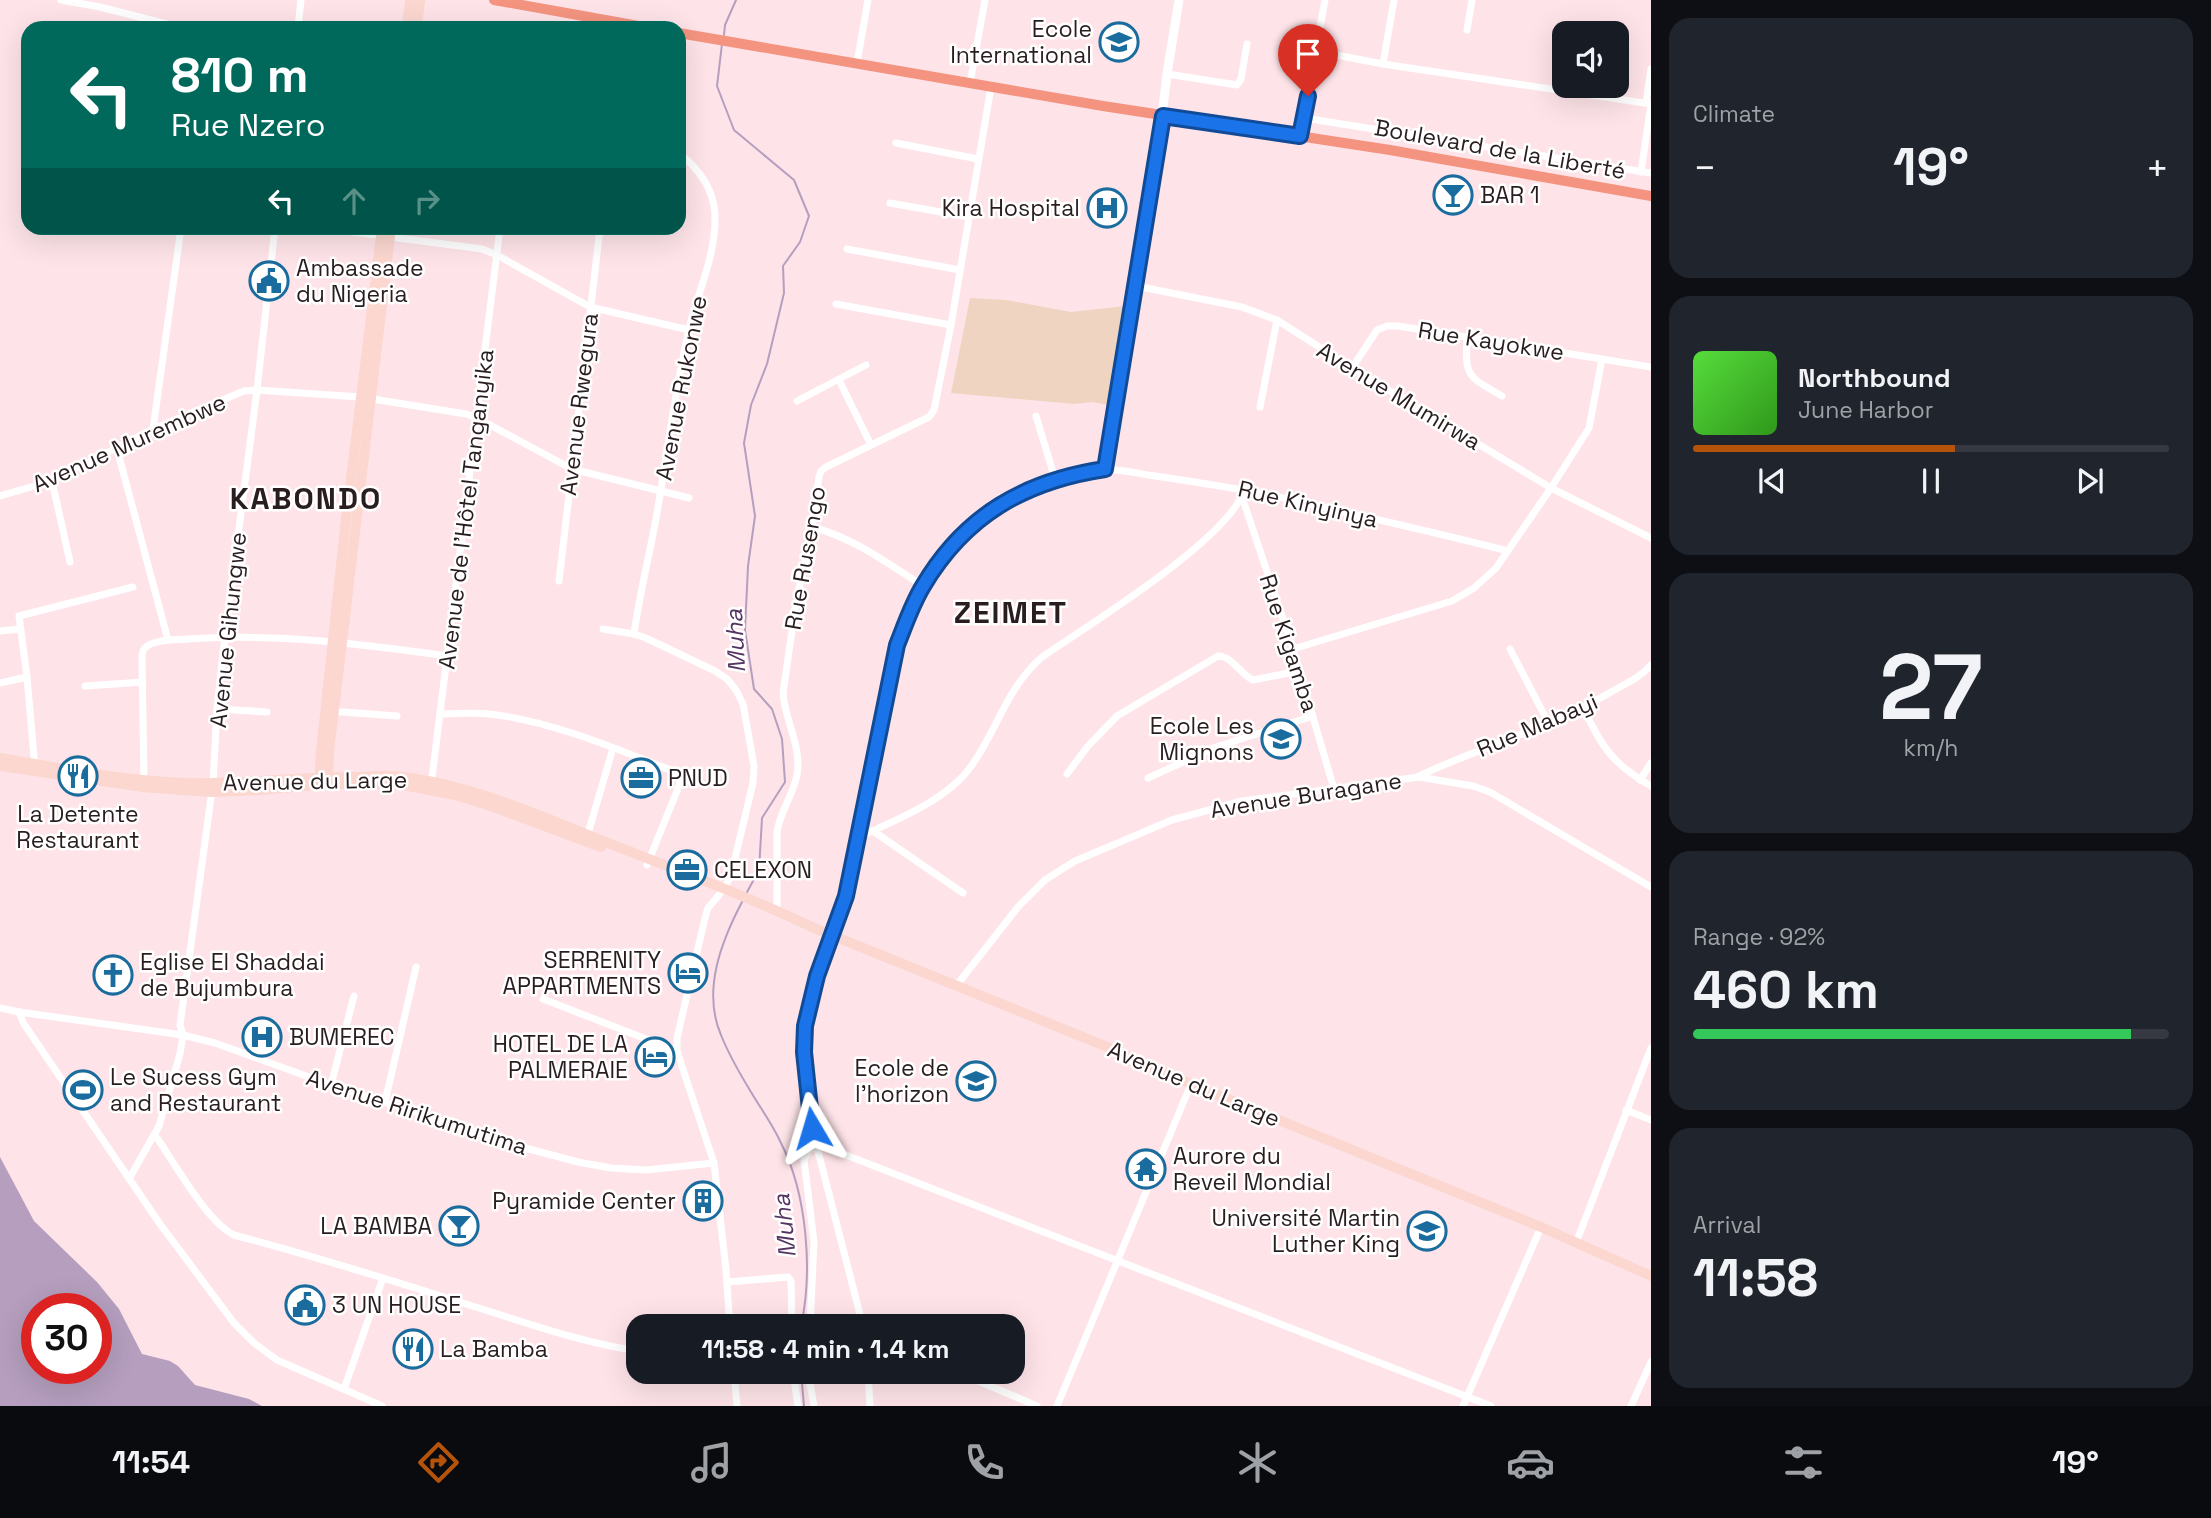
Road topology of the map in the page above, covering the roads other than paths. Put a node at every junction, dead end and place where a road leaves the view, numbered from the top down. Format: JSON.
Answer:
{"nodes":[{"id":1,"x":61,"y":0,"type":"edge"},
{"id":2,"x":301,"y":0,"type":"edge"},
{"id":3,"x":410,"y":0,"type":"edge"},
{"id":4,"x":420,"y":0,"type":"edge"},
{"id":5,"x":494,"y":0,"type":"edge"},
{"id":6,"x":868,"y":0,"type":"edge"},
{"id":7,"x":985,"y":0,"type":"edge"},
{"id":8,"x":1180,"y":0,"type":"edge"},
{"id":9,"x":1325,"y":0,"type":"edge"},
{"id":10,"x":1394,"y":0,"type":"edge"},
{"id":11,"x":1472,"y":0,"type":"edge"},
{"id":12,"x":101,"y":3,"type":"edge"},
{"id":13,"x":159,"y":21,"type":"edge"},
{"id":14,"x":299,"y":21,"type":"edge"},
{"id":15,"x":408,"y":21,"type":"edge"},
{"id":16,"x":418,"y":21,"type":"edge"},
{"id":17,"x":598,"y":21,"type":"edge"},
{"id":18,"x":1467,"y":30,"type":"dead end"},
{"id":19,"x":686,"y":34,"type":"edge"},
{"id":20,"x":1247,"y":44,"type":"dead end"},
{"id":21,"x":1315,"y":51,"type":"junction"},
{"id":22,"x":857,"y":63,"type":"junction"},
{"id":23,"x":1383,"y":64,"type":"junction"},
{"id":24,"x":1651,"y":69,"type":"edge"},
{"id":25,"x":1167,"y":74,"type":"junction"},
{"id":26,"x":970,"y":83,"type":"junction"},
{"id":27,"x":991,"y":87,"type":"junction"},
{"id":28,"x":1649,"y":103,"type":"edge"},
{"id":29,"x":1163,"y":116,"type":"junction"},
{"id":30,"x":1304,"y":118,"type":"junction"},
{"id":31,"x":1300,"y":136,"type":"junction"},
{"id":32,"x":895,"y":143,"type":"dead end"},
{"id":33,"x":686,"y":159,"type":"edge"},
{"id":34,"x":978,"y":159,"type":"junction"},
{"id":35,"x":1641,"y":172,"type":"junction"},
{"id":36,"x":1651,"y":173,"type":"edge"},
{"id":37,"x":1651,"y":196,"type":"edge"},
{"id":38,"x":890,"y":203,"type":"dead end"},
{"id":39,"x":969,"y":217,"type":"junction"},
{"id":40,"x":180,"y":235,"type":"edge"},
{"id":41,"x":274,"y":235,"type":"edge"},
{"id":42,"x":386,"y":235,"type":"edge"},
{"id":43,"x":403,"y":235,"type":"edge"},
{"id":44,"x":499,"y":235,"type":"edge"},
{"id":45,"x":599,"y":235,"type":"edge"},
{"id":46,"x":846,"y":249,"type":"dead end"},
{"id":47,"x":497,"y":255,"type":"junction"},
{"id":48,"x":960,"y":270,"type":"junction"},
{"id":49,"x":1136,"y":286,"type":"junction"},
{"id":50,"x":836,"y":304,"type":"dead end"},
{"id":51,"x":590,"y":307,"type":"junction"},
{"id":52,"x":1277,"y":320,"type":"junction"},
{"id":53,"x":951,"y":325,"type":"junction"},
{"id":54,"x":689,"y":330,"type":"junction"},
{"id":55,"x":1467,"y":338,"type":"junction"},
{"id":56,"x":1602,"y":359,"type":"junction"},
{"id":57,"x":866,"y":365,"type":"dead end"},
{"id":58,"x":1651,"y":368,"type":"edge"},
{"id":59,"x":1352,"y":369,"type":"junction"},
{"id":60,"x":839,"y":380,"type":"junction"},
{"id":61,"x":257,"y":390,"type":"junction"},
{"id":62,"x":1502,"y":396,"type":"dead end"},
{"id":63,"x":365,"y":398,"type":"junction"},
{"id":64,"x":797,"y":401,"type":"dead end"},
{"id":65,"x":1260,"y":407,"type":"dead end"},
{"id":66,"x":1036,"y":416,"type":"dead end"},
{"id":67,"x":477,"y":418,"type":"junction"},
{"id":68,"x":153,"y":429,"type":"junction"},
{"id":69,"x":871,"y":445,"type":"junction"},
{"id":70,"x":117,"y":449,"type":"junction"},
{"id":71,"x":572,"y":469,"type":"junction"},
{"id":72,"x":1105,"y":469,"type":"junction"},
{"id":73,"x":1055,"y":479,"type":"junction"},
{"id":74,"x":51,"y":481,"type":"junction"},
{"id":75,"x":1551,"y":488,"type":"junction"},
{"id":76,"x":660,"y":491,"type":"junction"},
{"id":77,"x":1243,"y":493,"type":"junction"},
{"id":78,"x":0,"y":496,"type":"edge"},
{"id":79,"x":689,"y":498,"type":"dead end"},
{"id":80,"x":812,"y":527,"type":"junction"},
{"id":81,"x":1651,"y":538,"type":"edge"},
{"id":82,"x":1508,"y":551,"type":"junction"},
{"id":83,"x":70,"y":562,"type":"dead end"},
{"id":84,"x":559,"y":581,"type":"dead end"},
{"id":85,"x":923,"y":586,"type":"junction"},
{"id":86,"x":133,"y":587,"type":"dead end"},
{"id":87,"x":20,"y":629,"type":"junction"},
{"id":88,"x":603,"y":629,"type":"dead end"},
{"id":89,"x":0,"y":631,"type":"edge"},
{"id":90,"x":634,"y":634,"type":"junction"},
{"id":91,"x":225,"y":636,"type":"junction"},
{"id":92,"x":168,"y":640,"type":"junction"},
{"id":93,"x":337,"y":641,"type":"junction"},
{"id":94,"x":1293,"y":649,"type":"junction"},
{"id":95,"x":1510,"y":649,"type":"dead end"},
{"id":96,"x":448,"y":656,"type":"junction"},
{"id":97,"x":1651,"y":665,"type":"edge"},
{"id":98,"x":1299,"y":671,"type":"junction"},
{"id":99,"x":27,"y":677,"type":"junction"},
{"id":100,"x":143,"y":682,"type":"junction"},
{"id":101,"x":0,"y":683,"type":"edge"},
{"id":102,"x":85,"y":686,"type":"dead end"},
{"id":103,"x":218,"y":709,"type":"junction"},
{"id":104,"x":1584,"y":709,"type":"junction"},
{"id":105,"x":329,"y":711,"type":"junction"},
{"id":106,"x":268,"y":712,"type":"dead end"},
{"id":107,"x":440,"y":714,"type":"junction"},
{"id":108,"x":397,"y":716,"type":"dead end"},
{"id":109,"x":1313,"y":716,"type":"junction"},
{"id":110,"x":1549,"y":724,"type":"junction"},
{"id":111,"x":613,"y":748,"type":"junction"},
{"id":112,"x":0,"y":758,"type":"edge"},
{"id":113,"x":1651,"y":763,"type":"edge"},
{"id":114,"x":0,"y":766,"type":"edge"},
{"id":115,"x":35,"y":768,"type":"junction"},
{"id":116,"x":1068,"y":774,"type":"dead end"},
{"id":117,"x":1419,"y":776,"type":"junction"},
{"id":118,"x":1148,"y":778,"type":"dead end"},
{"id":119,"x":1640,"y":780,"type":"junction"},
{"id":120,"x":324,"y":781,"type":"junction"},
{"id":121,"x":144,"y":783,"type":"junction"},
{"id":122,"x":431,"y":786,"type":"junction"},
{"id":123,"x":1651,"y":786,"type":"edge"},
{"id":124,"x":212,"y":787,"type":"junction"},
{"id":125,"x":1334,"y":789,"type":"junction"},
{"id":126,"x":873,"y":831,"type":"junction"},
{"id":127,"x":859,"y":837,"type":"junction"},
{"id":128,"x":586,"y":838,"type":"junction"},
{"id":129,"x":648,"y":862,"type":"junction"},
{"id":130,"x":1651,"y":887,"type":"edge"},
{"id":131,"x":721,"y":892,"type":"junction"},
{"id":132,"x":963,"y":893,"type":"dead end"},
{"id":133,"x":753,"y":904,"type":"junction"},
{"id":134,"x":776,"y":911,"type":"junction"},
{"id":135,"x":814,"y":928,"type":"junction"},
{"id":136,"x":833,"y":936,"type":"junction"},
{"id":137,"x":416,"y":967,"type":"dead end"},
{"id":138,"x":956,"y":986,"type":"junction"},
{"id":139,"x":354,"y":996,"type":"dead end"},
{"id":140,"x":543,"y":999,"type":"dead end"},
{"id":141,"x":0,"y":1008,"type":"edge"},
{"id":142,"x":19,"y":1012,"type":"junction"},
{"id":143,"x":183,"y":1035,"type":"junction"},
{"id":144,"x":1651,"y":1048,"type":"edge"},
{"id":145,"x":677,"y":1051,"type":"junction"},
{"id":146,"x":1191,"y":1084,"type":"junction"},
{"id":147,"x":331,"y":1085,"type":"junction"},
{"id":148,"x":385,"y":1102,"type":"junction"},
{"id":149,"x":1626,"y":1110,"type":"junction"},
{"id":150,"x":1651,"y":1120,"type":"edge"},
{"id":151,"x":155,"y":1135,"type":"junction"},
{"id":152,"x":816,"y":1146,"type":"junction"},
{"id":153,"x":714,"y":1163,"type":"junction"},
{"id":154,"x":129,"y":1179,"type":"junction"},
{"id":155,"x":1541,"y":1227,"type":"junction"},
{"id":156,"x":1576,"y":1244,"type":"junction"},
{"id":157,"x":1117,"y":1261,"type":"junction"},
{"id":158,"x":1651,"y":1276,"type":"edge"},
{"id":159,"x":383,"y":1278,"type":"junction"},
{"id":160,"x":727,"y":1282,"type":"junction"},
{"id":161,"x":729,"y":1314,"type":"edge"},
{"id":162,"x":792,"y":1314,"type":"edge"},
{"id":163,"x":811,"y":1314,"type":"edge"},
{"id":164,"x":860,"y":1314,"type":"edge"},
{"id":165,"x":626,"y":1349,"type":"edge"},
{"id":166,"x":1651,"y":1362,"type":"edge"},
{"id":167,"x":735,"y":1384,"type":"edge"},
{"id":168,"x":795,"y":1384,"type":"edge"},
{"id":169,"x":810,"y":1384,"type":"edge"},
{"id":170,"x":869,"y":1384,"type":"edge"},
{"id":171,"x":985,"y":1384,"type":"edge"},
{"id":172,"x":344,"y":1389,"type":"junction"},
{"id":173,"x":1467,"y":1396,"type":"junction"},
{"id":174,"x":382,"y":1406,"type":"edge"},
{"id":175,"x":737,"y":1406,"type":"edge"},
{"id":176,"x":798,"y":1406,"type":"edge"},
{"id":177,"x":814,"y":1406,"type":"edge"},
{"id":178,"x":870,"y":1406,"type":"edge"},
{"id":179,"x":1037,"y":1406,"type":"edge"},
{"id":180,"x":1056,"y":1406,"type":"edge"},
{"id":181,"x":1463,"y":1406,"type":"edge"},
{"id":182,"x":1491,"y":1406,"type":"edge"},
{"id":183,"x":1632,"y":1406,"type":"edge"}],
"edges":[{"from":1,"to":12,"type":"street"},
{"from":2,"to":14,"type":"street"},
{"from":3,"to":15,"type":"main road"},
{"from":4,"to":16,"type":"main road"},
{"from":5,"to":17,"type":"highway"},
{"from":6,"to":22,"type":"street"},
{"from":7,"to":26,"type":"street"},
{"from":8,"to":25,"type":"street"},
{"from":9,"to":21,"type":"street"},
{"from":10,"to":23,"type":"street"},
{"from":11,"to":18,"type":"street"},
{"from":12,"to":13,"type":"street"},
{"from":19,"to":22,"type":"highway","name":"Boulevard de la Liberté"},
{"from":20,"to":25,"type":"street"},
{"from":21,"to":23,"type":"street"},
{"from":21,"to":30,"type":"street"},
{"from":22,"to":26,"type":"highway","name":"Boulevard de la Liberté"},
{"from":23,"to":28,"type":"street"},
{"from":24,"to":28,"type":"street"},
{"from":25,"to":29,"type":"street"},
{"from":26,"to":27,"type":"highway","name":"Boulevard de la Liberté"},
{"from":27,"to":29,"type":"highway","name":"Boulevard de la Liberté"},
{"from":27,"to":34,"type":"street","name":"Rue Rusengo"},
{"from":28,"to":35,"type":"street"},
{"from":29,"to":31,"type":"highway","name":"Boulevard de la Liberté"},
{"from":29,"to":49,"type":"street"},
{"from":30,"to":31,"type":"street"},
{"from":30,"to":35,"type":"street"},
{"from":31,"to":37,"type":"highway","name":"Boulevard de la Liberté"},
{"from":32,"to":34,"type":"street"},
{"from":33,"to":54,"type":"street","name":"Avenue Rukonwe"},
{"from":34,"to":39,"type":"street","name":"Rue Rusengo"},
{"from":35,"to":36,"type":"street"},
{"from":38,"to":39,"type":"street"},
{"from":39,"to":48,"type":"street","name":"Rue Rusengo"},
{"from":40,"to":68,"type":"street"},
{"from":41,"to":61,"type":"street","name":"Avenue Gihungwe"},
{"from":42,"to":63,"type":"main road"},
{"from":43,"to":47,"type":"street"},
{"from":44,"to":47,"type":"street","name":"Avenue de l'Hôtel Tanganyika"},
{"from":45,"to":51,"type":"street","name":"Avenue Rwegura"},
{"from":46,"to":48,"type":"street"},
{"from":47,"to":51,"type":"street"},
{"from":47,"to":67,"type":"street","name":"Avenue de l'Hôtel Tanganyika"},
{"from":48,"to":53,"type":"street","name":"Rue Rusengo"},
{"from":49,"to":52,"type":"street","name":"Avenue Mumirwa"},
{"from":49,"to":72,"type":"street"},
{"from":50,"to":53,"type":"street"},
{"from":51,"to":54,"type":"street"},
{"from":51,"to":71,"type":"street","name":"Avenue Rwegura"},
{"from":52,"to":59,"type":"street","name":"Avenue Mumirwa"},
{"from":52,"to":65,"type":"street"},
{"from":53,"to":69,"type":"street","name":"Rue Rusengo"},
{"from":54,"to":76,"type":"street","name":"Avenue Rukonwe"},
{"from":55,"to":56,"type":"street","name":"Rue Kayokwe"},
{"from":55,"to":59,"type":"street","name":"Rue Kayokwe"},
{"from":55,"to":62,"type":"street"},
{"from":56,"to":58,"type":"street","name":"Rue Kayokwe"},
{"from":56,"to":75,"type":"street"},
{"from":57,"to":60,"type":"street"},
{"from":59,"to":75,"type":"street","name":"Avenue Mumirwa"},
{"from":60,"to":64,"type":"street"},
{"from":60,"to":69,"type":"street"},
{"from":61,"to":63,"type":"street","name":"Avenue Murembwe"},
{"from":61,"to":68,"type":"street","name":"Avenue Murembwe"},
{"from":61,"to":91,"type":"street","name":"Avenue Gihungwe"},
{"from":63,"to":67,"type":"street","name":"Avenue Murembwe"},
{"from":63,"to":93,"type":"main road"},
{"from":66,"to":73,"type":"street"},
{"from":67,"to":71,"type":"street","name":"Avenue Murembwe"},
{"from":67,"to":96,"type":"street","name":"Avenue de l'Hôtel Tanganyika"},
{"from":68,"to":70,"type":"street","name":"Avenue Murembwe"},
{"from":69,"to":80,"type":"street","name":"Rue Rusengo"},
{"from":70,"to":74,"type":"street","name":"Avenue Murembwe"},
{"from":70,"to":92,"type":"street"},
{"from":71,"to":76,"type":"street","name":"Avenue Murembwe"},
{"from":71,"to":84,"type":"street","name":"Avenue Rwegura"},
{"from":72,"to":73,"type":"street","name":"Rue Kinyinya"},
{"from":72,"to":77,"type":"street","name":"Rue Kinyinya"},
{"from":73,"to":85,"type":"street","name":"Rue Kinyinya"},
{"from":74,"to":78,"type":"street","name":"Avenue Murembwe"},
{"from":74,"to":83,"type":"street"},
{"from":75,"to":81,"type":"street","name":"Avenue Mumirwa"},
{"from":75,"to":82,"type":"street"},
{"from":76,"to":79,"type":"street","name":"Avenue Murembwe"},
{"from":76,"to":90,"type":"street","name":"Avenue Rukonwe"},
{"from":77,"to":82,"type":"street","name":"Rue Kinyinya"},
{"from":77,"to":94,"type":"street","name":"Rue Kigamba"},
{"from":77,"to":126,"type":"street"},
{"from":80,"to":85,"type":"street"},
{"from":80,"to":134,"type":"street","name":"Rue Rusengo"},
{"from":82,"to":94,"type":"street"},
{"from":85,"to":127,"type":"street","name":"Rue Kinyinya"},
{"from":86,"to":87,"type":"street"},
{"from":87,"to":89,"type":"street"},
{"from":87,"to":99,"type":"street"},
{"from":88,"to":90,"type":"street"},
{"from":90,"to":131,"type":"street"},
{"from":91,"to":92,"type":"street"},
{"from":91,"to":93,"type":"street"},
{"from":91,"to":103,"type":"street","name":"Avenue Gihungwe"},
{"from":92,"to":100,"type":"street"},
{"from":93,"to":96,"type":"street"},
{"from":93,"to":105,"type":"main road"},
{"from":94,"to":98,"type":"street","name":"Rue Kigamba"},
{"from":95,"to":110,"type":"street"},
{"from":96,"to":107,"type":"street","name":"Avenue de l'Hôtel Tanganyika"},
{"from":97,"to":104,"type":"street","name":"Rue Mabayi"},
{"from":98,"to":109,"type":"street","name":"Rue Kigamba"},
{"from":98,"to":116,"type":"street"},
{"from":99,"to":101,"type":"street"},
{"from":99,"to":115,"type":"street"},
{"from":100,"to":102,"type":"street"},
{"from":100,"to":121,"type":"street"},
{"from":103,"to":106,"type":"street"},
{"from":103,"to":124,"type":"street","name":"Avenue Gihungwe"},
{"from":104,"to":110,"type":"street","name":"Rue Mabayi"},
{"from":104,"to":119,"type":"street"},
{"from":105,"to":108,"type":"street"},
{"from":105,"to":120,"type":"main road"},
{"from":107,"to":111,"type":"street"},
{"from":107,"to":122,"type":"street","name":"Avenue de l'Hôtel Tanganyika"},
{"from":109,"to":118,"type":"street"},
{"from":109,"to":125,"type":"street","name":"Rue Kigamba"},
{"from":110,"to":117,"type":"street","name":"Rue Mabayi"},
{"from":111,"to":128,"type":"street"},
{"from":111,"to":129,"type":"street"},
{"from":112,"to":115,"type":"main road","name":"Avenue du Large"},
{"from":113,"to":119,"type":"street"},
{"from":114,"to":115,"type":"main road","name":"Avenue du Large"},
{"from":115,"to":121,"type":"main road","name":"Avenue du Large"},
{"from":117,"to":125,"type":"street","name":"Avenue Buragane"},
{"from":117,"to":130,"type":"street","name":"Avenue Buragane"},
{"from":119,"to":123,"type":"street"},
{"from":120,"to":122,"type":"main road","name":"Avenue du Large"},
{"from":120,"to":124,"type":"main road","name":"Avenue du Large"},
{"from":121,"to":124,"type":"main road","name":"Avenue du Large"},
{"from":122,"to":128,"type":"main road","name":"Avenue du Large"},
{"from":124,"to":143,"type":"street","name":"Avenue Gihungwe"},
{"from":125,"to":138,"type":"street","name":"Avenue Buragane"},
{"from":126,"to":127,"type":"street"},
{"from":126,"to":132,"type":"street"},
{"from":127,"to":136,"type":"street","name":"Rue Kinyinya"},
{"from":128,"to":129,"type":"main road","name":"Avenue du Large"},
{"from":129,"to":131,"type":"main road","name":"Avenue du Large"},
{"from":131,"to":133,"type":"main road","name":"Avenue du Large"},
{"from":131,"to":145,"type":"street"},
{"from":133,"to":134,"type":"main road","name":"Avenue du Large"},
{"from":133,"to":135,"type":"main road","name":"Avenue du Large"},
{"from":134,"to":135,"type":"main road","name":"Avenue du Large"},
{"from":135,"to":136,"type":"main road","name":"Avenue du Large"},
{"from":136,"to":138,"type":"main road","name":"Avenue du Large"},
{"from":136,"to":152,"type":"street","name":"Rue Kinyinya"},
{"from":137,"to":148,"type":"street"},
{"from":138,"to":146,"type":"main road","name":"Avenue du Large"},
{"from":139,"to":147,"type":"street"},
{"from":140,"to":145,"type":"street"},
{"from":141,"to":142,"type":"street","name":"Avenue Ririkumutima"},
{"from":142,"to":143,"type":"street","name":"Avenue Ririkumutima"},
{"from":142,"to":154,"type":"street"},
{"from":143,"to":147,"type":"street","name":"Avenue Ririkumutima"},
{"from":143,"to":151,"type":"street","name":"Avenue Gihungwe"},
{"from":144,"to":149,"type":"street"},
{"from":145,"to":153,"type":"street"},
{"from":146,"to":155,"type":"main road","name":"Avenue du Large"},
{"from":146,"to":157,"type":"street"},
{"from":147,"to":148,"type":"street","name":"Avenue Ririkumutima"},
{"from":148,"to":153,"type":"street","name":"Avenue Ririkumutima"},
{"from":149,"to":150,"type":"street"},
{"from":149,"to":156,"type":"street"},
{"from":151,"to":154,"type":"street","name":"Avenue Gihungwe"},
{"from":151,"to":159,"type":"street"},
{"from":152,"to":157,"type":"street"},
{"from":152,"to":163,"type":"street"},
{"from":152,"to":164,"type":"street","name":"Rue Kinyinya"},
{"from":153,"to":160,"type":"street"},
{"from":154,"to":172,"type":"street"},
{"from":155,"to":156,"type":"main road","name":"Avenue du Large"},
{"from":155,"to":173,"type":"street"},
{"from":156,"to":158,"type":"main road","name":"Avenue du Large"},
{"from":157,"to":173,"type":"street"},
{"from":157,"to":180,"type":"street"},
{"from":159,"to":165,"type":"street"},
{"from":159,"to":172,"type":"street"},
{"from":160,"to":161,"type":"street"},
{"from":160,"to":162,"type":"street"},
{"from":166,"to":183,"type":"street"},
{"from":167,"to":175,"type":"street"},
{"from":168,"to":176,"type":"street"},
{"from":169,"to":177,"type":"street"},
{"from":170,"to":178,"type":"street"},
{"from":171,"to":179,"type":"street"},
{"from":172,"to":174,"type":"street"},
{"from":173,"to":181,"type":"street"},
{"from":173,"to":182,"type":"street"}]}
